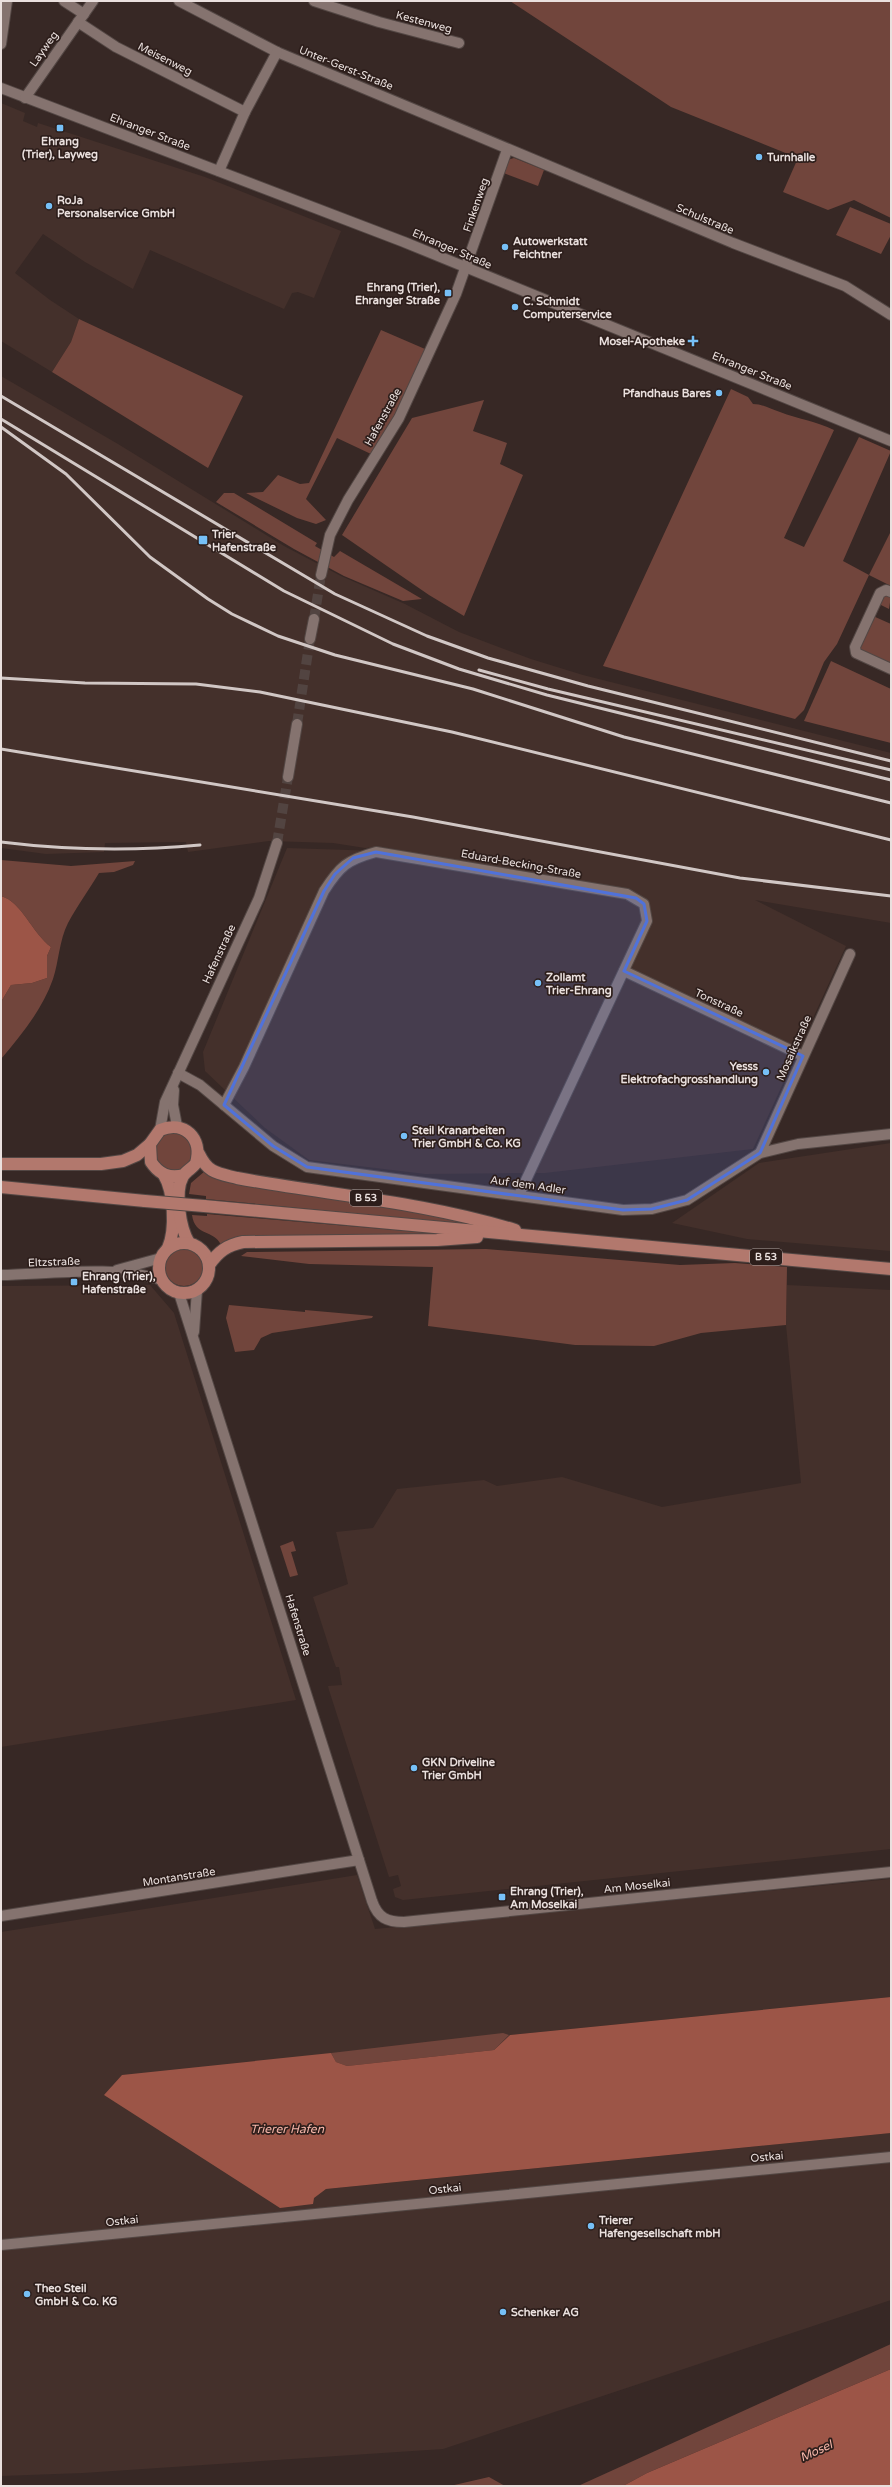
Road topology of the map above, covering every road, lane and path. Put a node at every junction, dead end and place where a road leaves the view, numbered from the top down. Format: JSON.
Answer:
{"nodes":[{"id":1,"x":7,"y":1,"type":"edge"},
{"id":2,"x":64,"y":1,"type":"edge"},
{"id":3,"x":93,"y":1,"type":"edge"},
{"id":4,"x":179,"y":1,"type":"edge"},
{"id":5,"x":314,"y":1,"type":"edge"},
{"id":6,"x":195,"y":5,"type":"edge"},
{"id":7,"x":81,"y":18,"type":"junction"},
{"id":8,"x":459,"y":43,"type":"dead end"},
{"id":9,"x":1,"y":44,"type":"edge"},
{"id":10,"x":277,"y":52,"type":"junction"},
{"id":11,"x":1,"y":88,"type":"edge"},
{"id":12,"x":25,"y":98,"type":"junction"},
{"id":13,"x":245,"y":112,"type":"junction"},
{"id":14,"x":507,"y":150,"type":"junction"},
{"id":15,"x":219,"y":171,"type":"junction"},
{"id":16,"x":466,"y":268,"type":"junction"},
{"id":17,"x":891,"y":315,"type":"edge"},
{"id":18,"x":891,"y":441,"type":"edge"},
{"id":19,"x":321,"y":575,"type":"tunnel mouth"},
{"id":20,"x":891,"y":592,"type":"edge"},
{"id":21,"x":314,"y":618,"type":"tunnel mouth"},
{"id":22,"x":310,"y":639,"type":"tunnel mouth"},
{"id":23,"x":891,"y":669,"type":"edge"},
{"id":24,"x":297,"y":724,"type":"tunnel mouth"},
{"id":25,"x":288,"y":777,"type":"tunnel mouth"},
{"id":26,"x":277,"y":843,"type":"tunnel mouth"},
{"id":27,"x":850,"y":954,"type":"dead end"},
{"id":28,"x":624,"y":972,"type":"junction"},
{"id":29,"x":803,"y":1056,"type":"junction"},
{"id":30,"x":178,"y":1073,"type":"junction"},
{"id":31,"x":224,"y":1105,"type":"junction"},
{"id":32,"x":177,"y":1126,"type":"junction"},
{"id":33,"x":160,"y":1130,"type":"junction"},
{"id":34,"x":891,"y":1134,"type":"edge"},
{"id":35,"x":150,"y":1144,"type":"junction"},
{"id":36,"x":760,"y":1153,"type":"junction"},
{"id":37,"x":199,"y":1154,"type":"junction"},
{"id":38,"x":1,"y":1164,"type":"edge"},
{"id":39,"x":164,"y":1175,"type":"junction"},
{"id":40,"x":184,"y":1175,"type":"junction"},
{"id":41,"x":1,"y":1187,"type":"edge"},
{"id":42,"x":519,"y":1195,"type":"junction"},
{"id":43,"x":518,"y":1235,"type":"junction"},
{"id":44,"x":539,"y":1237,"type":"junction"},
{"id":45,"x":189,"y":1243,"type":"junction"},
{"id":46,"x":165,"y":1253,"type":"junction"},
{"id":47,"x":209,"y":1265,"type":"junction"},
{"id":48,"x":891,"y":1269,"type":"edge"},
{"id":49,"x":108,"y":1272,"type":"junction"},
{"id":50,"x":1,"y":1275,"type":"edge"},
{"id":51,"x":162,"y":1280,"type":"junction"},
{"id":52,"x":197,"y":1290,"type":"junction"},
{"id":53,"x":180,"y":1293,"type":"junction"},
{"id":54,"x":194,"y":1334,"type":"junction"},
{"id":55,"x":360,"y":1860,"type":"junction"},
{"id":56,"x":891,"y":1872,"type":"edge"},
{"id":57,"x":1,"y":1916,"type":"edge"},
{"id":58,"x":386,"y":1920,"type":"joint"},
{"id":59,"x":891,"y":2156,"type":"edge"},
{"id":60,"x":1,"y":2245,"type":"edge"}],
"edges":[{"from":1,"to":9,"type":"street"},
{"from":2,"to":7,"type":"street"},
{"from":3,"to":7,"type":"street","name":"Layweg"},
{"from":4,"to":6,"type":"street","name":"Unter-Gerst-Straße"},
{"from":5,"to":8,"type":"street","name":"Kestenweg"},
{"from":6,"to":10,"type":"street","name":"Unter-Gerst-Straße"},
{"from":7,"to":12,"type":"street","name":"Layweg"},
{"from":7,"to":13,"type":"street","name":"Meisenweg"},
{"from":10,"to":13,"type":"street"},
{"from":10,"to":14,"type":"street","name":"Unter-Gerst-Straße"},
{"from":11,"to":12,"type":"street","name":"Ehranger Straße"},
{"from":12,"to":15,"type":"street","name":"Ehranger Straße"},
{"from":13,"to":15,"type":"street"},
{"from":14,"to":16,"type":"street","name":"Finkenweg"},
{"from":14,"to":17,"type":"street","name":"Schulstraße"},
{"from":15,"to":16,"type":"street","name":"Ehranger Straße"},
{"from":16,"to":18,"type":"street","name":"Ehranger Straße"},
{"from":16,"to":19,"type":"street","name":"Hafenstraße"},
{"from":20,"to":23,"type":"street"},
{"from":21,"to":22,"type":"street"},
{"from":24,"to":25,"type":"street"},
{"from":26,"to":30,"type":"street","name":"Hafenstraße"},
{"from":27,"to":29,"type":"street","name":"Mosaikstraße"},
{"from":28,"to":29,"type":"street","name":"Tonstraße"},
{"from":28,"to":31,"type":"street","name":"Eduard-Becking-Straße"},
{"from":28,"to":42,"type":"street","name":"Eduard-Becking-Straße"},
{"from":29,"to":36,"type":"street","name":"Mosaikstraße"},
{"from":30,"to":31,"type":"street","name":"Auf dem Adler"},
{"from":30,"to":32,"type":"street","name":"Hafenstraße"},
{"from":30,"to":33,"type":"street","name":"Hafenstraße"},
{"from":31,"to":42,"type":"street","name":"Auf dem Adler"},
{"from":32,"to":33,"type":"main road"},
{"from":32,"to":37,"type":"main road","number":"B 53"},
{"from":33,"to":35,"type":"main road"},
{"from":34,"to":36,"type":"street","name":"Auf dem Adler"},
{"from":35,"to":38,"type":"main road"},
{"from":35,"to":39,"type":"main road"},
{"from":36,"to":42,"type":"street","name":"Auf dem Adler"},
{"from":37,"to":40,"type":"main road"},
{"from":37,"to":44,"type":"main road","number":"B 53"},
{"from":39,"to":40,"type":"main road"},
{"from":39,"to":46,"type":"main road"},
{"from":40,"to":45,"type":"main road"},
{"from":41,"to":43,"type":"main road","number":"B 53","bridge":true},
{"from":43,"to":44,"type":"main road","number":"B 53"},
{"from":43,"to":47,"type":"main road","number":"B 53"},
{"from":44,"to":48,"type":"main road","number":"B 53"},
{"from":45,"to":46,"type":"main road"},
{"from":45,"to":47,"type":"main road"},
{"from":46,"to":49,"type":"street","name":"Eltzstraße"},
{"from":46,"to":51,"type":"main road"},
{"from":47,"to":52,"type":"main road","number":"B 53"},
{"from":49,"to":50,"type":"street","name":"Eltzstraße"},
{"from":49,"to":51,"type":"street","name":"Eltzstraße"},
{"from":51,"to":53,"type":"main road"},
{"from":52,"to":53,"type":"main road"},
{"from":52,"to":54,"type":"street","name":"Hafenstraße"},
{"from":53,"to":54,"type":"street","name":"Hafenstraße"},
{"from":54,"to":55,"type":"street","name":"Hafenstraße"},
{"from":55,"to":57,"type":"street","name":"Montanstraße"},
{"from":55,"to":58,"type":"street","name":"Hafenstraße"},
{"from":56,"to":58,"type":"street","name":"Am Moselkai"},
{"from":59,"to":60,"type":"street","name":"Ostkai"}]}
